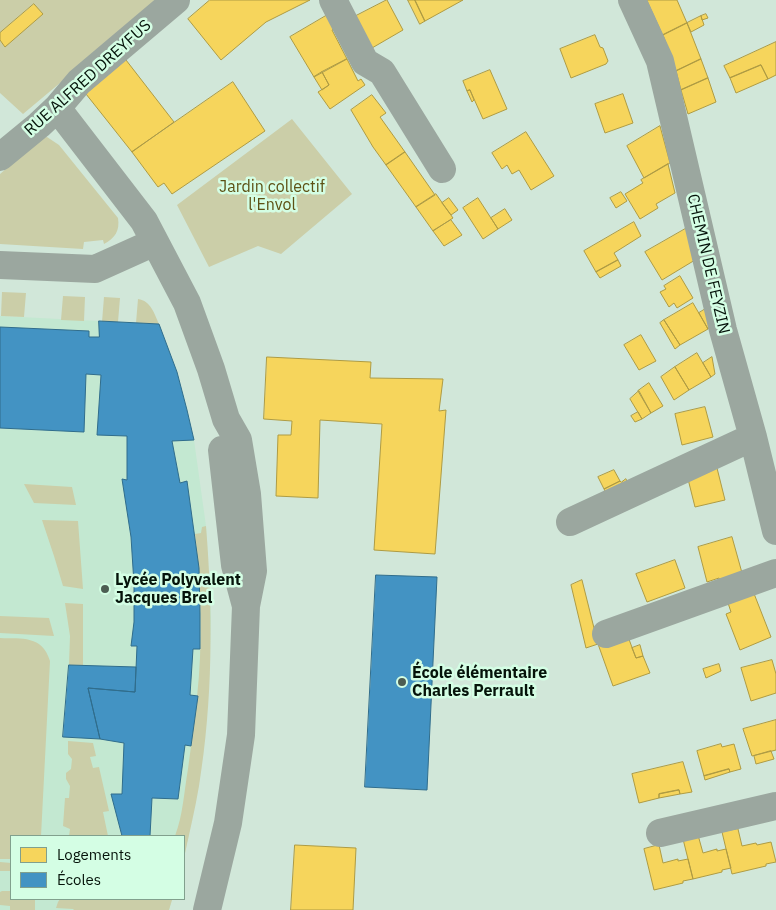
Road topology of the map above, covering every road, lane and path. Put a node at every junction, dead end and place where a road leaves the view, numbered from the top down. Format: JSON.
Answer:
{"nodes":[{"id":1,"x":176,"y":0,"type":"edge"},
{"id":2,"x":333,"y":0,"type":"edge"},
{"id":3,"x":632,"y":0,"type":"edge"},
{"id":4,"x":57,"y":108,"type":"junction"},
{"id":5,"x":0,"y":156,"type":"edge"},
{"id":6,"x":442,"y":169,"type":"dead end"},
{"id":7,"x":155,"y":242,"type":"junction"},
{"id":8,"x":0,"y":266,"type":"edge"},
{"id":9,"x":753,"y":437,"type":"junction"},
{"id":10,"x":570,"y":522,"type":"dead end"},
{"id":11,"x":776,"y":531,"type":"edge"},
{"id":12,"x":776,"y":573,"type":"edge"},
{"id":13,"x":606,"y":634,"type":"dead end"},
{"id":14,"x":776,"y":806,"type":"edge"},
{"id":15,"x":660,"y":833,"type":"dead end"},
{"id":16,"x":206,"y":910,"type":"edge"}],
"edges":[{"from":1,"to":4,"type":"street","name":"RUE ALFRED DREYFUS"},
{"from":2,"to":6,"type":"street"},
{"from":3,"to":9,"type":"street","name":"CHEMIN DE FEYZIN"},
{"from":4,"to":5,"type":"street","name":"RUE ALFRED DREYFUS"},
{"from":4,"to":7,"type":"street"},
{"from":7,"to":8,"type":"street"},
{"from":7,"to":16,"type":"street"},
{"from":9,"to":10,"type":"street"},
{"from":9,"to":11,"type":"street","name":"CHEMIN DE FEYZIN"},
{"from":12,"to":13,"type":"street"},
{"from":14,"to":15,"type":"street"}]}
